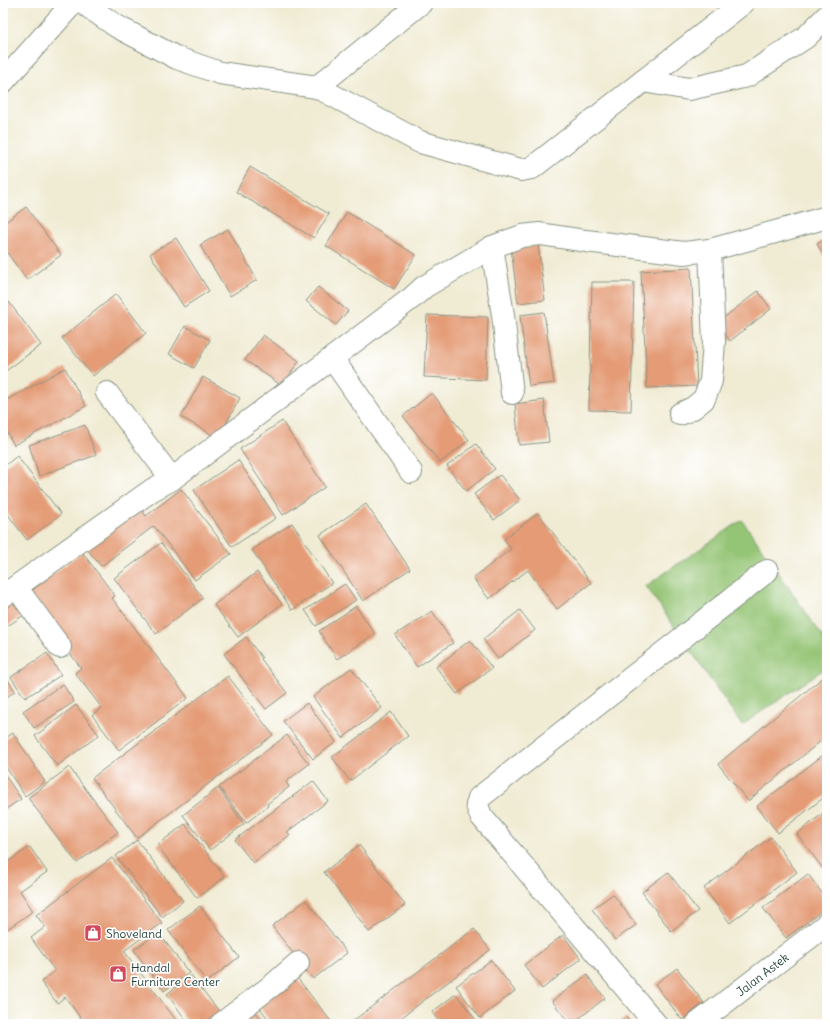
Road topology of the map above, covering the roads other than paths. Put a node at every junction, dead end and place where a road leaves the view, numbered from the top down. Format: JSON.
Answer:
{"nodes":[{"id":1,"x":73,"y":3,"type":"edge"},
{"id":2,"x":83,"y":3,"type":"edge"},
{"id":3,"x":421,"y":3,"type":"edge"},
{"id":4,"x":743,"y":3,"type":"edge"},
{"id":5,"x":827,"y":16,"type":"edge"},
{"id":6,"x":3,"y":82,"type":"edge"},
{"id":7,"x":643,"y":82,"type":"junction"},
{"id":8,"x":316,"y":87,"type":"junction"},
{"id":9,"x":827,"y":216,"type":"edge"},
{"id":10,"x":492,"y":247,"type":"junction"},
{"id":11,"x":710,"y":250,"type":"junction"},
{"id":12,"x":332,"y":358,"type":"junction"},
{"id":13,"x":107,"y":393,"type":"dead end"},
{"id":14,"x":512,"y":394,"type":"dead end"},
{"id":15,"x":680,"y":414,"type":"dead end"},
{"id":16,"x":411,"y":472,"type":"dead end"},
{"id":17,"x":172,"y":479,"type":"junction"},
{"id":18,"x":767,"y":571,"type":"dead end"},
{"id":19,"x":9,"y":592,"type":"edge"},
{"id":20,"x":60,"y":647,"type":"dead end"},
{"id":21,"x":827,"y":924,"type":"edge"},
{"id":22,"x":298,"y":963,"type":"dead end"},
{"id":23,"x":221,"y":1024,"type":"edge"},
{"id":24,"x":656,"y":1024,"type":"edge"},
{"id":25,"x":697,"y":1024,"type":"edge"}],
"edges":[{"from":1,"to":6,"type":"street"},
{"from":2,"to":8,"type":"street"},
{"from":3,"to":8,"type":"street"},
{"from":4,"to":7,"type":"street"},
{"from":5,"to":7,"type":"street"},
{"from":7,"to":8,"type":"street"},
{"from":9,"to":11,"type":"street"},
{"from":10,"to":11,"type":"street"},
{"from":10,"to":12,"type":"street"},
{"from":10,"to":14,"type":"street"},
{"from":11,"to":15,"type":"street"},
{"from":12,"to":16,"type":"street"},
{"from":12,"to":17,"type":"street"},
{"from":13,"to":17,"type":"street"},
{"from":17,"to":19,"type":"street"},
{"from":18,"to":24,"type":"street"},
{"from":19,"to":20,"type":"street"},
{"from":21,"to":25,"type":"street","name":"Jalan Astek"},
{"from":22,"to":23,"type":"street"}]}
